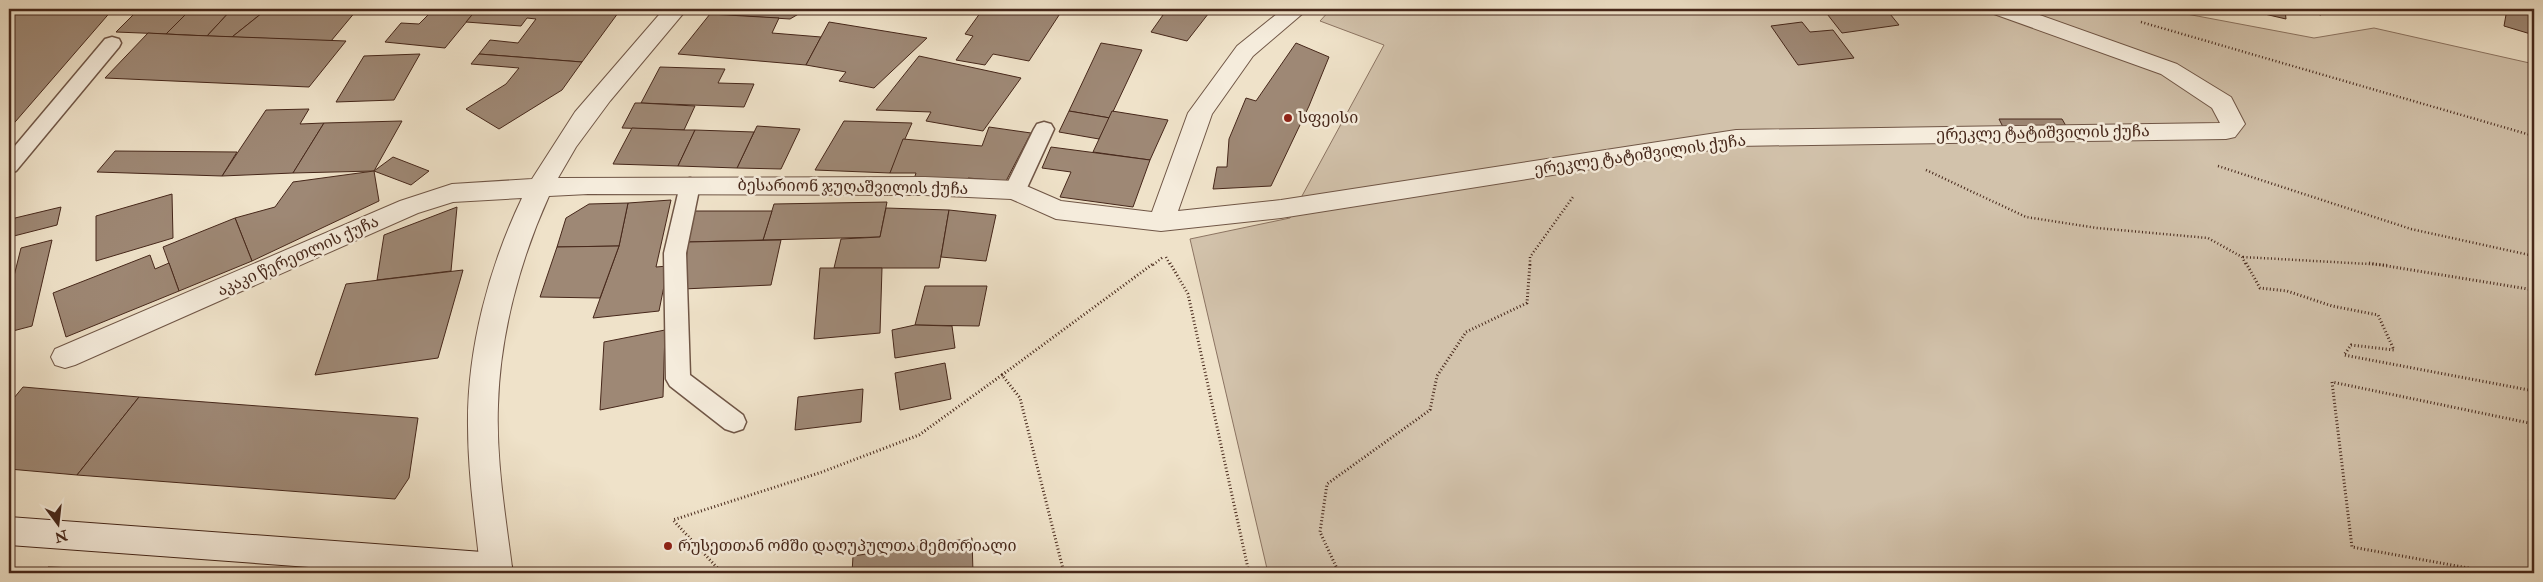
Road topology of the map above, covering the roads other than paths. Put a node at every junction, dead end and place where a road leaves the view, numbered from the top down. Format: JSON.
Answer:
{"nodes":[{"id":1,"x":676,"y":9,"type":"edge"},
{"id":2,"x":1297,"y":9,"type":"edge"},
{"id":3,"x":2002,"y":9,"type":"edge"},
{"id":4,"x":112,"y":43,"type":"dead end"},
{"id":5,"x":1044,"y":129,"type":"dead end"},
{"id":6,"x":9,"y":166,"type":"edge"},
{"id":7,"x":690,"y":185,"type":"junction"},
{"id":8,"x":539,"y":188,"type":"junction"},
{"id":9,"x":1015,"y":190,"type":"junction"},
{"id":10,"x":1169,"y":221,"type":"junction"},
{"id":11,"x":65,"y":358,"type":"dead end"},
{"id":12,"x":734,"y":422,"type":"dead end"},
{"id":13,"x":9,"y":531,"type":"edge"},
{"id":14,"x":498,"y":570,"type":"edge"}],
"edges":[{"from":1,"to":8,"type":"street"},
{"from":2,"to":10,"type":"street"},
{"from":3,"to":10,"type":"street","name":"ერეკლე ტატიშვილის ქუჩა"},
{"from":4,"to":6,"type":"lane"},
{"from":5,"to":9,"type":"lane"},
{"from":7,"to":8,"type":"street","name":"ბესარიონ ჯუღაშვილის ქუჩა"},
{"from":7,"to":9,"type":"street","name":"ბესარიონ ჯუღაშვილის ქუჩა"},
{"from":7,"to":12,"type":"lane"},
{"from":8,"to":11,"type":"street","name":"აკაკი წერეთლის ქუჩა"},
{"from":8,"to":14,"type":"street"},
{"from":9,"to":10,"type":"street","name":"ბესარიონ ჯუღაშვილის ქუჩა"},
{"from":13,"to":14,"type":"street"}]}
